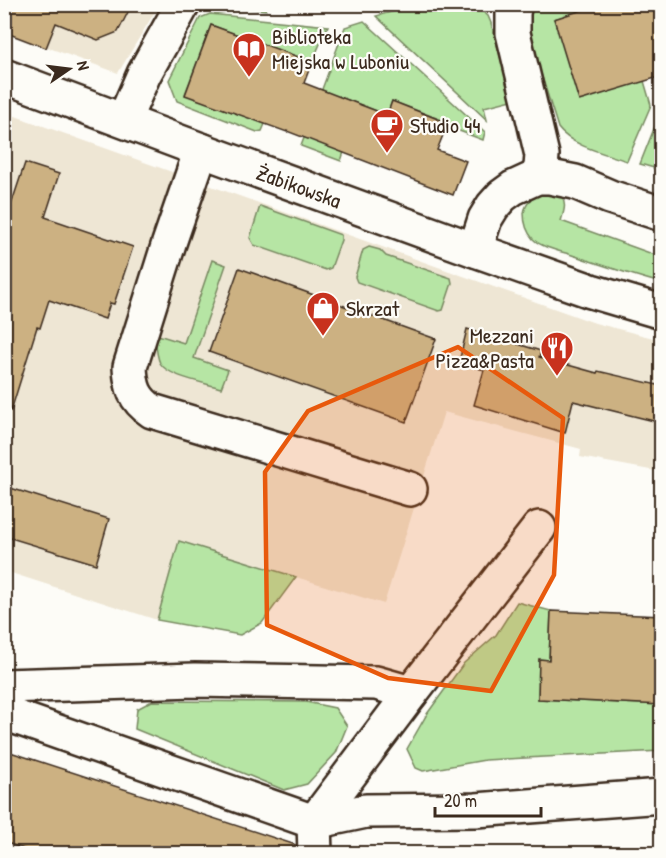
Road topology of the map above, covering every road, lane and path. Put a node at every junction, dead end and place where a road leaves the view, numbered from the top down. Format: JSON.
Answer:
{"nodes":[{"id":1,"x":183,"y":4,"type":"edge"},
{"id":2,"x":515,"y":4,"type":"edge"},
{"id":3,"x":4,"y":75,"type":"edge"},
{"id":4,"x":124,"y":120,"type":"junction"},
{"id":5,"x":201,"y":150,"type":"junction"},
{"id":6,"x":537,"y":177,"type":"junction"},
{"id":7,"x":662,"y":214,"type":"edge"},
{"id":8,"x":475,"y":250,"type":"junction"},
{"id":9,"x":662,"y":312,"type":"edge"},
{"id":10,"x":410,"y":489,"type":"dead end"},
{"id":11,"x":539,"y":528,"type":"dead end"},
{"id":12,"x":4,"y":686,"type":"edge"},
{"id":13,"x":411,"y":693,"type":"junction"},
{"id":14,"x":4,"y":712,"type":"edge"},
{"id":15,"x":662,"y":796,"type":"edge"},
{"id":16,"x":314,"y":838,"type":"edge"}],
"edges":[{"from":1,"to":4,"type":"street"},
{"from":2,"to":6,"type":"street"},
{"from":3,"to":4,"type":"street","name":"Żabikowska"},
{"from":4,"to":5,"type":"street","name":"Żabikowska"},
{"from":5,"to":8,"type":"street","name":"Żabikowska"},
{"from":5,"to":10,"type":"street"},
{"from":6,"to":7,"type":"street"},
{"from":6,"to":8,"type":"street"},
{"from":8,"to":9,"type":"street","name":"Żabikowska"},
{"from":11,"to":13,"type":"street"},
{"from":12,"to":13,"type":"street"},
{"from":13,"to":16,"type":"street"},
{"from":14,"to":16,"type":"street"},
{"from":15,"to":16,"type":"street"}]}
